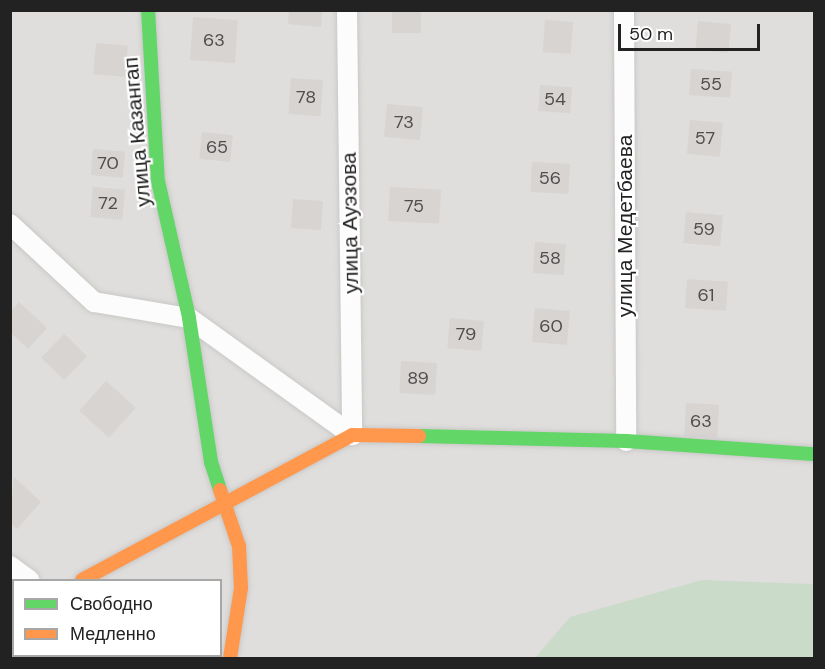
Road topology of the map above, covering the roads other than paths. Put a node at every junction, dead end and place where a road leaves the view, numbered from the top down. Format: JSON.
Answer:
{"nodes":[{"id":1,"x":148,"y":10,"type":"edge"},
{"id":2,"x":347,"y":10,"type":"edge"},
{"id":3,"x":624,"y":10,"type":"edge"},
{"id":4,"x":10,"y":224,"type":"edge"},
{"id":5,"x":189,"y":318,"type":"junction"},
{"id":6,"x":352,"y":435,"type":"junction"},
{"id":7,"x":626,"y":441,"type":"junction"},
{"id":8,"x":814,"y":454,"type":"edge"},
{"id":9,"x":226,"y":506,"type":"junction"},
{"id":10,"x":10,"y":566,"type":"edge"},
{"id":11,"x":28,"y":579,"type":"edge"},
{"id":12,"x":84,"y":579,"type":"edge"},
{"id":13,"x":230,"y":658,"type":"edge"}],
"edges":[{"from":1,"to":5,"type":"street","name":"улица Казангап"},
{"from":2,"to":6,"type":"street","name":"улица Ауэзова"},
{"from":3,"to":7,"type":"street","name":"улица Медетбаева"},
{"from":4,"to":5,"type":"street"},
{"from":5,"to":6,"type":"street"},
{"from":5,"to":9,"type":"street","name":"улица Казангап"},
{"from":6,"to":7,"type":"street"},
{"from":6,"to":9,"type":"street"},
{"from":7,"to":8,"type":"street"},
{"from":9,"to":12,"type":"street"},
{"from":9,"to":13,"type":"street","name":"улица Казангап"},
{"from":10,"to":11,"type":"street"}]}
